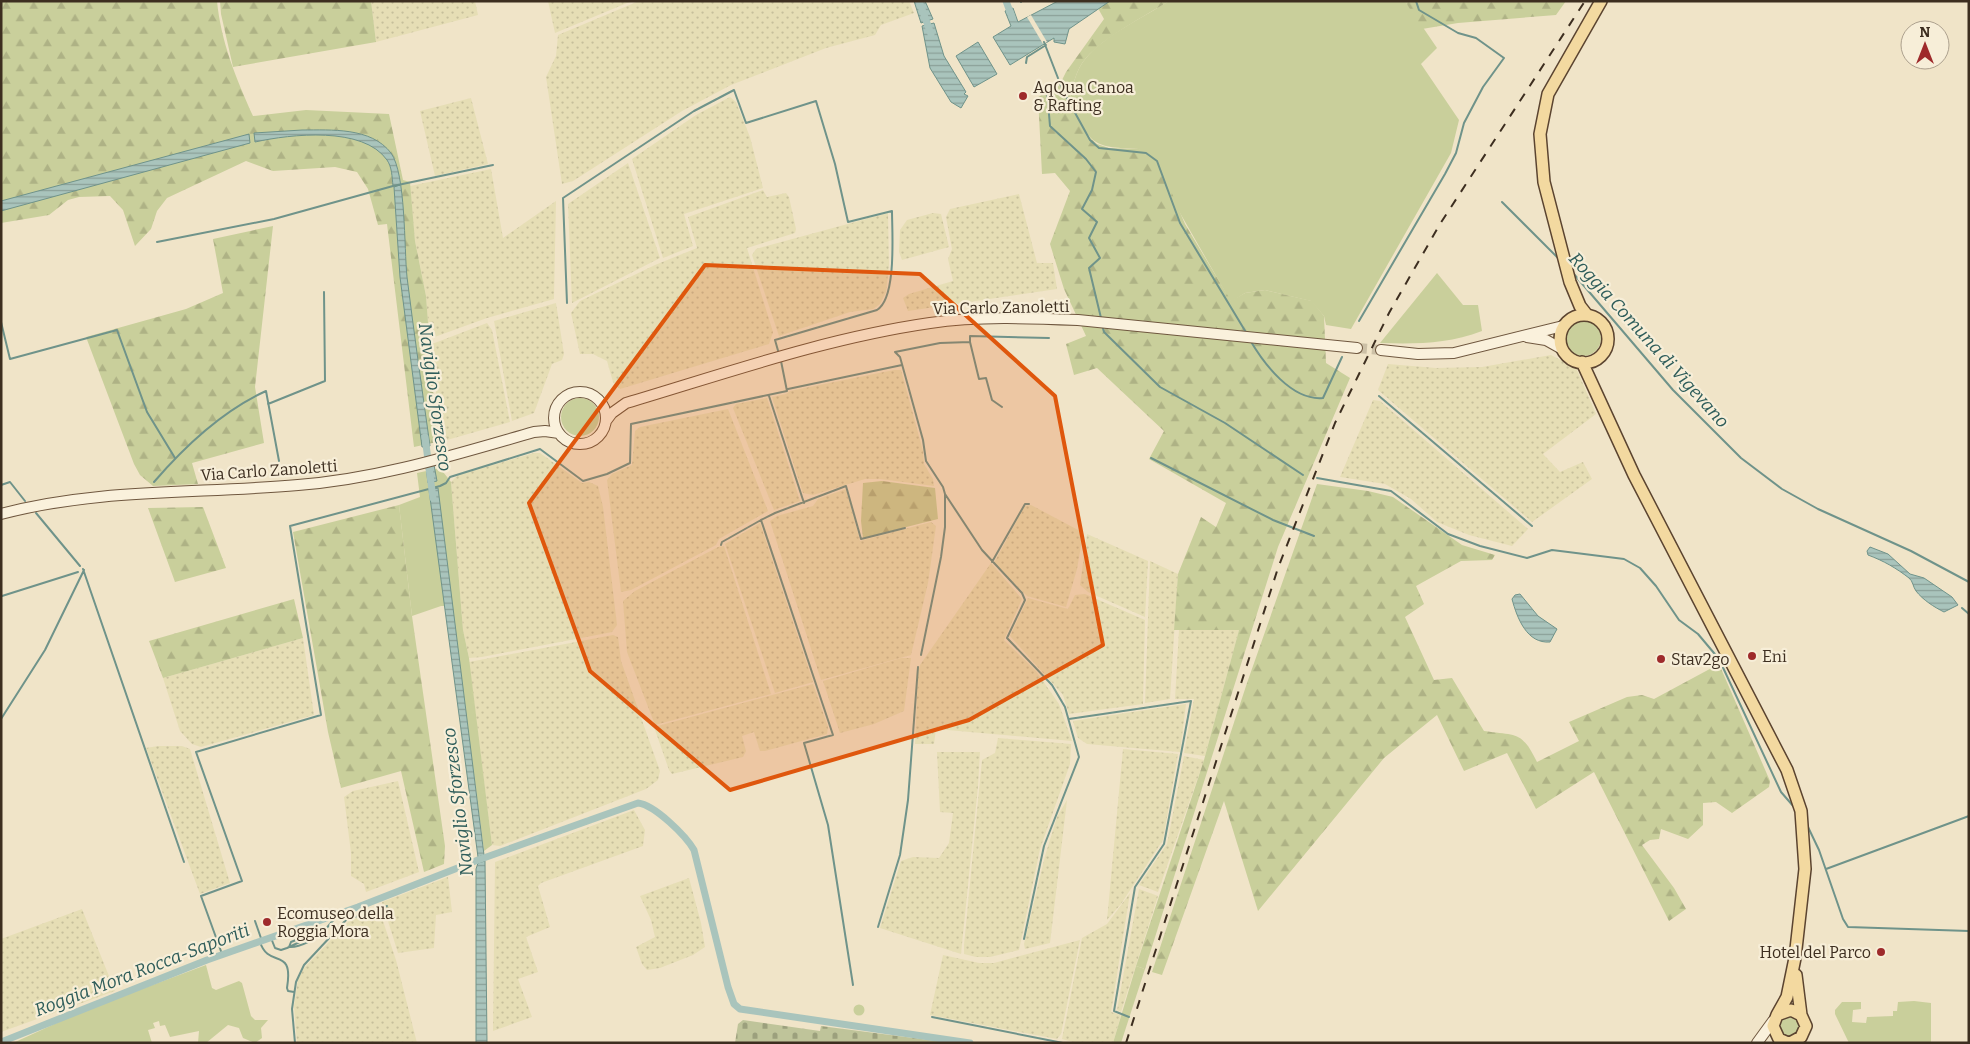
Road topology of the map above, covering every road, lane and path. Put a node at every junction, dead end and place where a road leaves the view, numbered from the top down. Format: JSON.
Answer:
{"nodes":[{"id":1,"x":1598,"y":6,"type":"edge"},
{"id":2,"x":1570,"y":282,"type":"junction"},
{"id":3,"x":1587,"y":315,"type":"junction"},
{"id":4,"x":1566,"y":323,"type":"junction"},
{"id":5,"x":1516,"y":337,"type":"junction"},
{"id":6,"x":1357,"y":348,"type":"tunnel mouth"},
{"id":7,"x":1562,"y":348,"type":"junction"},
{"id":8,"x":1381,"y":350,"type":"tunnel mouth"},
{"id":9,"x":1599,"y":357,"type":"junction"},
{"id":10,"x":1582,"y":362,"type":"junction"},
{"id":11,"x":600,"y":401,"type":"junction"},
{"id":12,"x":626,"y":403,"type":"junction"},
{"id":13,"x":1605,"y":413,"type":"junction"},
{"id":14,"x":554,"y":414,"type":"junction"},
{"id":15,"x":606,"y":421,"type":"junction"},
{"id":16,"x":534,"y":432,"type":"junction"},
{"id":17,"x":559,"y":434,"type":"junction"},
{"id":18,"x":1,"y":514,"type":"edge"},
{"id":19,"x":1795,"y":958,"type":"junction"},
{"id":20,"x":1801,"y":1015,"type":"junction"},
{"id":21,"x":1775,"y":1018,"type":"junction"},
{"id":22,"x":1801,"y":1040,"type":"edge"},
{"id":23,"x":1783,"y":1042,"type":"edge"},
{"id":24,"x":1757,"y":1043,"type":"edge"}],
"edges":[{"from":1,"to":2,"type":"main road"},
{"from":2,"to":3,"type":"main road"},
{"from":2,"to":4,"type":"main road"},
{"from":3,"to":4,"type":"main road"},
{"from":3,"to":9,"type":"main road"},
{"from":4,"to":5,"type":"main road"},
{"from":4,"to":7,"type":"main road"},
{"from":5,"to":7,"type":"main road"},
{"from":5,"to":8,"type":"main road"},
{"from":6,"to":12,"type":"main road","name":"Via Carlo Zanoletti"},
{"from":7,"to":10,"type":"main road"},
{"from":9,"to":10,"type":"main road"},
{"from":9,"to":13,"type":"main road"},
{"from":10,"to":13,"type":"main road"},
{"from":11,"to":12,"type":"main road","name":"Via Carlo Zanoletti"},
{"from":11,"to":14,"type":"main road"},
{"from":11,"to":15,"type":"main road"},
{"from":12,"to":15,"type":"main road","name":"Via Carlo Zanoletti"},
{"from":13,"to":19,"type":"main road"},
{"from":14,"to":16,"type":"main road","name":"Via Carlo Zanoletti"},
{"from":14,"to":17,"type":"main road"},
{"from":15,"to":17,"type":"main road"},
{"from":16,"to":17,"type":"main road","name":"Via Carlo Zanoletti"},
{"from":16,"to":18,"type":"main road","name":"Via Carlo Zanoletti"},
{"from":19,"to":20,"type":"main road"},
{"from":19,"to":21,"type":"main road"},
{"from":20,"to":21,"type":"main road"},
{"from":20,"to":22,"type":"main road"},
{"from":21,"to":23,"type":"main road"},
{"from":21,"to":24,"type":"main road"},
{"from":22,"to":23,"type":"main road"}]}
